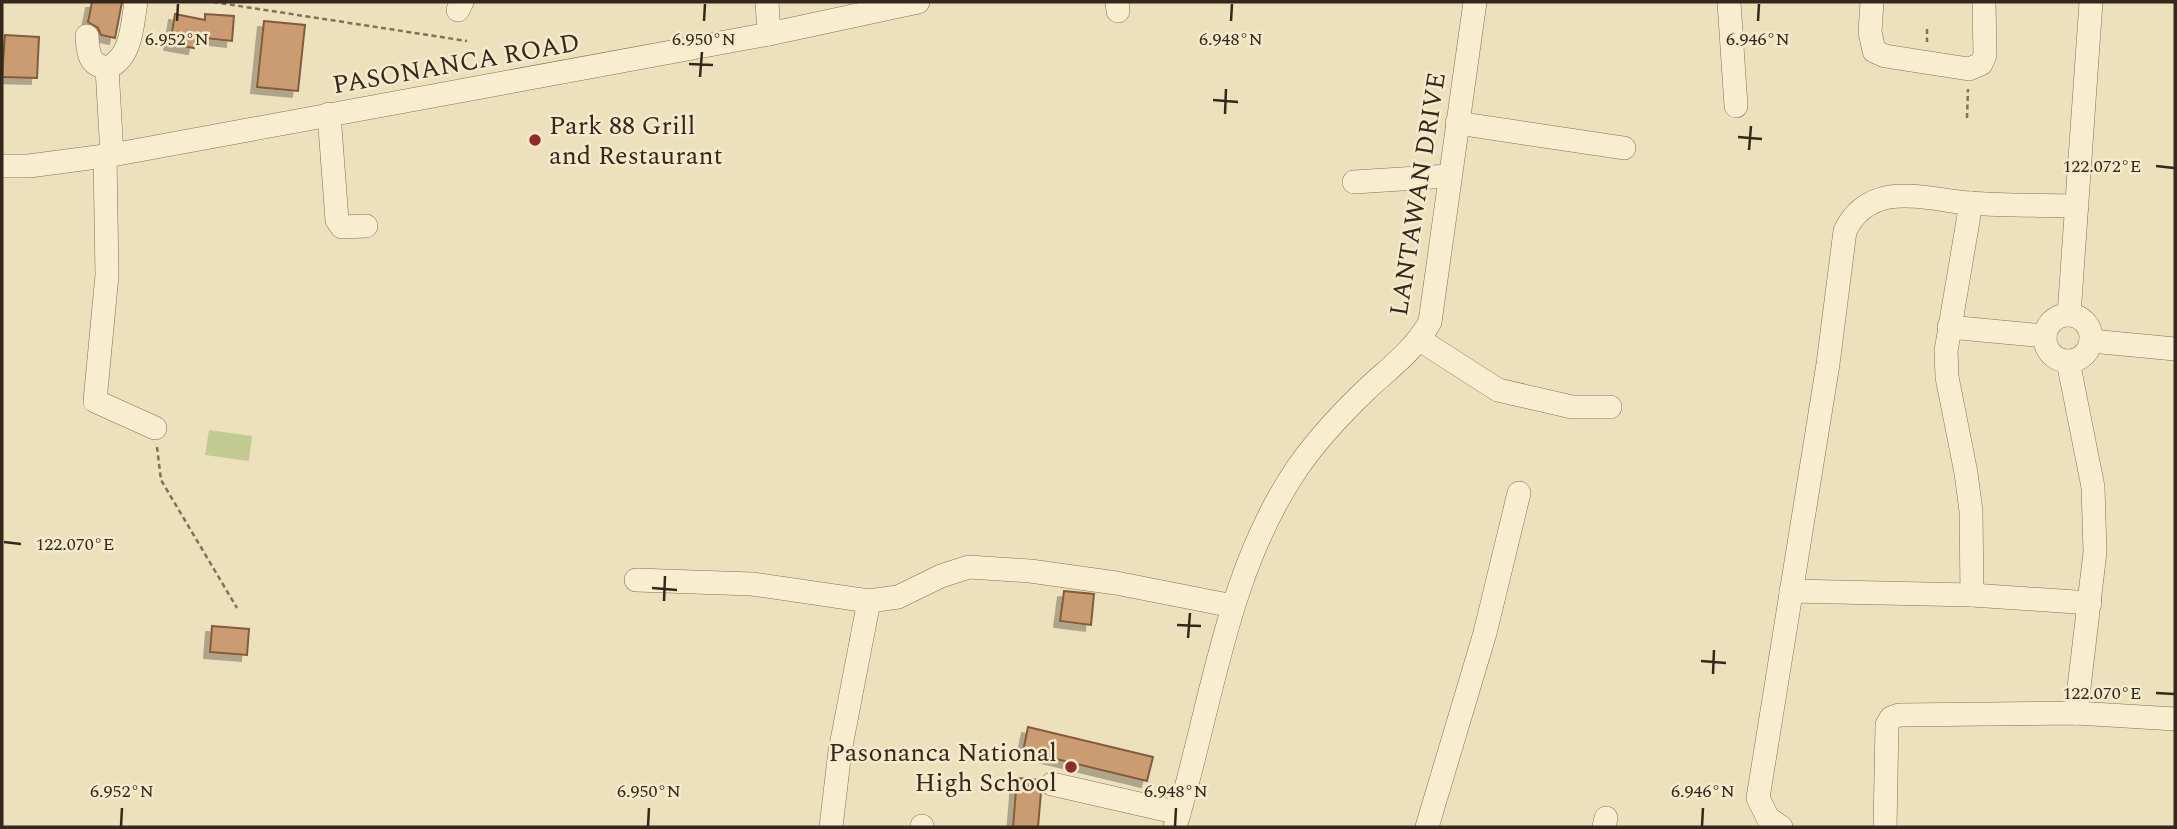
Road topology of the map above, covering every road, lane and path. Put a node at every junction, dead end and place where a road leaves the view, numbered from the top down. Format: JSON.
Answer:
{"nodes":[{"id":1,"x":136,"y":2,"type":"edge"},
{"id":2,"x":213,"y":2,"type":"edge"},
{"id":3,"x":767,"y":2,"type":"edge"},
{"id":4,"x":918,"y":2,"type":"edge"},
{"id":5,"x":1475,"y":2,"type":"edge"},
{"id":6,"x":1729,"y":2,"type":"edge"},
{"id":7,"x":1872,"y":2,"type":"edge"},
{"id":8,"x":1984,"y":2,"type":"edge"},
{"id":9,"x":2091,"y":2,"type":"edge"},
{"id":10,"x":769,"y":34,"type":"junction"},
{"id":11,"x":87,"y":36,"type":"dead end"},
{"id":12,"x":467,"y":41,"type":"dead end"},
{"id":13,"x":107,"y":68,"type":"junction"},
{"id":14,"x":1969,"y":69,"type":"junction"},
{"id":15,"x":1736,"y":106,"type":"dead end"},
{"id":16,"x":330,"y":114,"type":"junction"},
{"id":17,"x":1967,"y":118,"type":"dead end"},
{"id":18,"x":1457,"y":123,"type":"junction"},
{"id":19,"x":1624,"y":148,"type":"dead end"},
{"id":20,"x":109,"y":156,"type":"junction"},
{"id":21,"x":2,"y":166,"type":"edge"},
{"id":22,"x":1449,"y":176,"type":"junction"},
{"id":23,"x":1354,"y":182,"type":"dead end"},
{"id":24,"x":1970,"y":203,"type":"junction"},
{"id":25,"x":2077,"y":206,"type":"junction"},
{"id":26,"x":366,"y":226,"type":"dead end"},
{"id":27,"x":2069,"y":315,"type":"junction"},
{"id":28,"x":1949,"y":327,"type":"junction"},
{"id":29,"x":2045,"y":335,"type":"junction"},
{"id":30,"x":1420,"y":340,"type":"junction"},
{"id":31,"x":2091,"y":341,"type":"junction"},
{"id":32,"x":2175,"y":349,"type":"edge"},
{"id":33,"x":2068,"y":361,"type":"junction"},
{"id":34,"x":1610,"y":407,"type":"dead end"},
{"id":35,"x":155,"y":428,"type":"joint"},
{"id":36,"x":1519,"y":493,"type":"dead end"},
{"id":37,"x":636,"y":580,"type":"dead end"},
{"id":38,"x":1791,"y":591,"type":"junction"},
{"id":39,"x":1972,"y":595,"type":"junction"},
{"id":40,"x":869,"y":601,"type":"junction"},
{"id":41,"x":2090,"y":603,"type":"junction"},
{"id":42,"x":1233,"y":606,"type":"junction"},
{"id":43,"x":237,"y":608,"type":"dead end"},
{"id":44,"x":2076,"y":713,"type":"junction"},
{"id":45,"x":2175,"y":719,"type":"edge"},
{"id":46,"x":1052,"y":784,"type":"dead end"},
{"id":47,"x":1177,"y":820,"type":"edge"},
{"id":48,"x":831,"y":827,"type":"edge"},
{"id":49,"x":1427,"y":827,"type":"edge"},
{"id":50,"x":1781,"y":827,"type":"edge"},
{"id":51,"x":1885,"y":827,"type":"edge"}],
"edges":[{"from":1,"to":13,"type":"street"},
{"from":2,"to":12,"type":"path"},
{"from":3,"to":10,"type":"street"},
{"from":4,"to":10,"type":"street","name":"PASONANCA ROAD"},
{"from":5,"to":18,"type":"street","name":"LANTAWAN DRIVE"},
{"from":6,"to":15,"type":"street"},
{"from":7,"to":14,"type":"street"},
{"from":8,"to":14,"type":"street"},
{"from":9,"to":25,"type":"street"},
{"from":10,"to":16,"type":"street","name":"PASONANCA ROAD"},
{"from":11,"to":13,"type":"street"},
{"from":13,"to":20,"type":"street"},
{"from":14,"to":17,"type":"path"},
{"from":16,"to":20,"type":"street","name":"PASONANCA ROAD"},
{"from":16,"to":26,"type":"street"},
{"from":18,"to":19,"type":"street"},
{"from":18,"to":22,"type":"street","name":"LANTAWAN DRIVE"},
{"from":20,"to":21,"type":"street","name":"PASONANCA ROAD"},
{"from":20,"to":35,"type":"street"},
{"from":22,"to":23,"type":"street"},
{"from":22,"to":30,"type":"street","name":"LANTAWAN DRIVE"},
{"from":24,"to":25,"type":"street"},
{"from":24,"to":28,"type":"street"},
{"from":24,"to":38,"type":"street"},
{"from":25,"to":27,"type":"street"},
{"from":27,"to":29,"type":"street"},
{"from":27,"to":31,"type":"street"},
{"from":28,"to":29,"type":"street"},
{"from":28,"to":39,"type":"street"},
{"from":29,"to":33,"type":"street"},
{"from":30,"to":34,"type":"street"},
{"from":30,"to":42,"type":"street","name":"LANTAWAN DRIVE"},
{"from":31,"to":32,"type":"street"},
{"from":31,"to":33,"type":"street"},
{"from":33,"to":41,"type":"street"},
{"from":35,"to":43,"type":"path"},
{"from":36,"to":49,"type":"street"},
{"from":37,"to":40,"type":"street"},
{"from":38,"to":39,"type":"street"},
{"from":38,"to":50,"type":"street"},
{"from":39,"to":41,"type":"street"},
{"from":40,"to":42,"type":"street"},
{"from":40,"to":48,"type":"street"},
{"from":41,"to":44,"type":"street"},
{"from":42,"to":47,"type":"street","name":"LANTAWAN DRIVE"},
{"from":44,"to":45,"type":"street"},
{"from":44,"to":51,"type":"street"},
{"from":46,"to":47,"type":"street"}]}
